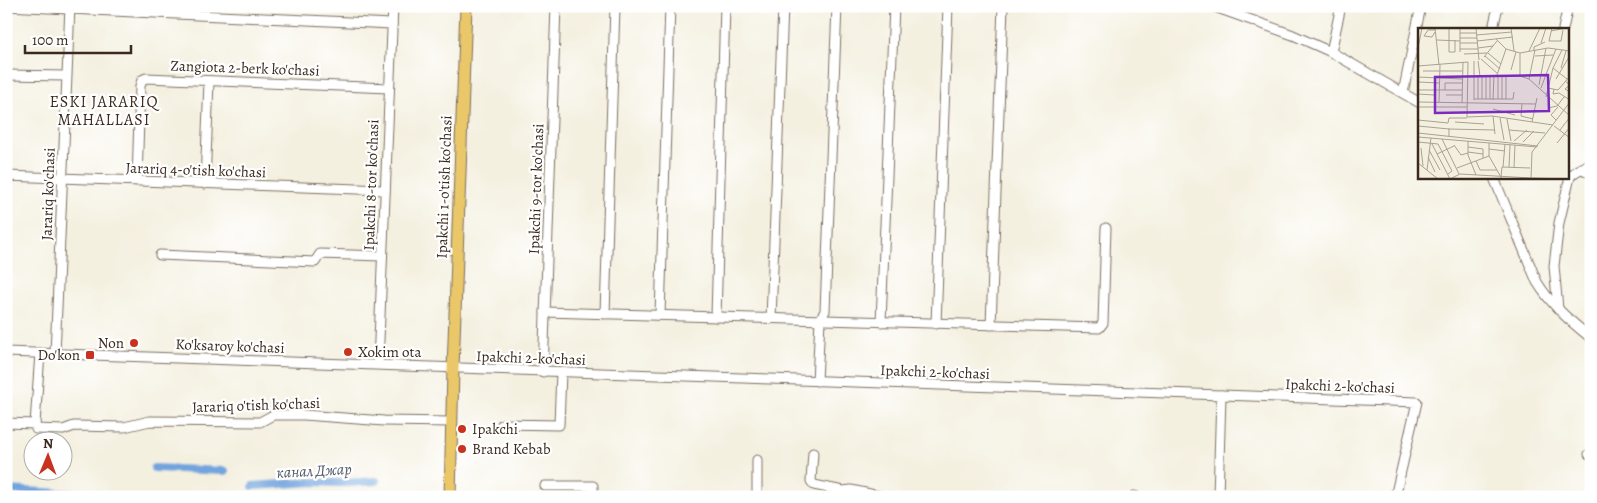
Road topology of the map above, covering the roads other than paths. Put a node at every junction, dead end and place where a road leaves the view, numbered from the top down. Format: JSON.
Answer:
{"nodes":[{"id":1,"x":6,"y":6,"type":"edge"},
{"id":2,"x":393,"y":6,"type":"edge"},
{"id":3,"x":459,"y":6,"type":"edge"},
{"id":4,"x":466,"y":6,"type":"edge"},
{"id":5,"x":556,"y":6,"type":"edge"},
{"id":6,"x":670,"y":6,"type":"edge"},
{"id":7,"x":725,"y":6,"type":"edge"},
{"id":8,"x":783,"y":6,"type":"edge"},
{"id":9,"x":837,"y":6,"type":"edge"},
{"id":10,"x":894,"y":6,"type":"edge"},
{"id":11,"x":948,"y":6,"type":"edge"},
{"id":12,"x":1003,"y":6,"type":"edge"},
{"id":13,"x":1212,"y":6,"type":"edge"},
{"id":14,"x":1341,"y":6,"type":"edge"},
{"id":15,"x":1421,"y":6,"type":"edge"},
{"id":16,"x":1498,"y":6,"type":"edge"},
{"id":17,"x":1568,"y":6,"type":"edge"},
{"id":18,"x":615,"y":7,"type":"edge"},
{"id":19,"x":70,"y":8,"type":"edge"},
{"id":20,"x":392,"y":24,"type":"junction"},
{"id":21,"x":1493,"y":28,"type":"edge"},
{"id":22,"x":1563,"y":28,"type":"edge"},
{"id":23,"x":1331,"y":52,"type":"junction"},
{"id":24,"x":6,"y":75,"type":"edge"},
{"id":25,"x":66,"y":76,"type":"junction"},
{"id":26,"x":210,"y":81,"type":"junction"},
{"id":27,"x":389,"y":88,"type":"junction"},
{"id":28,"x":1404,"y":93,"type":"junction"},
{"id":29,"x":1418,"y":102,"type":"edge"},
{"id":30,"x":1591,"y":160,"type":"edge"},
{"id":31,"x":1582,"y":168,"type":"junction"},
{"id":32,"x":1591,"y":174,"type":"edge"},
{"id":33,"x":6,"y":176,"type":"edge"},
{"id":34,"x":1570,"y":177,"type":"edge"},
{"id":35,"x":62,"y":178,"type":"junction"},
{"id":36,"x":1498,"y":179,"type":"edge"},
{"id":37,"x":1570,"y":179,"type":"edge"},
{"id":38,"x":137,"y":181,"type":"junction"},
{"id":39,"x":205,"y":184,"type":"junction"},
{"id":40,"x":385,"y":190,"type":"junction"},
{"id":41,"x":1106,"y":228,"type":"dead end"},
{"id":42,"x":160,"y":255,"type":"dead end"},
{"id":43,"x":382,"y":256,"type":"junction"},
{"id":44,"x":1558,"y":309,"type":"junction"},
{"id":45,"x":545,"y":312,"type":"junction"},
{"id":46,"x":605,"y":314,"type":"junction"},
{"id":47,"x":660,"y":315,"type":"junction"},
{"id":48,"x":716,"y":317,"type":"junction"},
{"id":49,"x":771,"y":319,"type":"junction"},
{"id":50,"x":820,"y":320,"type":"junction"},
{"id":51,"x":881,"y":322,"type":"junction"},
{"id":52,"x":936,"y":324,"type":"junction"},
{"id":53,"x":991,"y":325,"type":"junction"},
{"id":54,"x":1591,"y":338,"type":"edge"},
{"id":55,"x":6,"y":352,"type":"edge"},
{"id":56,"x":40,"y":353,"type":"junction"},
{"id":57,"x":55,"y":354,"type":"junction"},
{"id":58,"x":378,"y":364,"type":"junction"},
{"id":59,"x":450,"y":369,"type":"junction"},
{"id":60,"x":543,"y":372,"type":"junction"},
{"id":61,"x":561,"y":372,"type":"junction"},
{"id":62,"x":817,"y":381,"type":"junction"},
{"id":63,"x":1221,"y":395,"type":"junction"},
{"id":64,"x":449,"y":422,"type":"junction"},
{"id":65,"x":6,"y":423,"type":"edge"},
{"id":66,"x":35,"y":424,"type":"junction"},
{"id":67,"x":502,"y":424,"type":"dead end"},
{"id":68,"x":812,"y":453,"type":"dead end"},
{"id":69,"x":757,"y":460,"type":"dead end"},
{"id":70,"x":545,"y":486,"type":"dead end"},
{"id":71,"x":842,"y":494,"type":"edge"},
{"id":72,"x":444,"y":497,"type":"edge"},
{"id":73,"x":450,"y":497,"type":"edge"},
{"id":74,"x":593,"y":497,"type":"edge"},
{"id":75,"x":758,"y":497,"type":"edge"},
{"id":76,"x":884,"y":497,"type":"edge"},
{"id":77,"x":1218,"y":497,"type":"edge"},
{"id":78,"x":1396,"y":497,"type":"edge"}],
"edges":[{"from":1,"to":19,"type":"street"},
{"from":2,"to":20,"type":"street","name":"Ipakchi 8-tor ko'chasi"},
{"from":3,"to":59,"type":"main road","name":"Ipakchi 1-o'tish ko'chasi"},
{"from":4,"to":59,"type":"main road","name":"Ipakchi 1-o'tish ko'chasi"},
{"from":5,"to":45,"type":"street","name":"Ipakchi 9-tor ko'chasi"},
{"from":6,"to":47,"type":"street"},
{"from":7,"to":48,"type":"street"},
{"from":8,"to":49,"type":"street"},
{"from":9,"to":50,"type":"street"},
{"from":10,"to":51,"type":"street"},
{"from":11,"to":52,"type":"street"},
{"from":12,"to":53,"type":"street"},
{"from":13,"to":23,"type":"street"},
{"from":14,"to":23,"type":"street"},
{"from":15,"to":28,"type":"street"},
{"from":16,"to":21,"type":"street"},
{"from":17,"to":22,"type":"street"},
{"from":18,"to":46,"type":"street"},
{"from":19,"to":20,"type":"street"},
{"from":19,"to":25,"type":"street","name":"Jarariq ko'chasi"},
{"from":20,"to":27,"type":"street","name":"Ipakchi 8-tor ko'chasi"},
{"from":23,"to":28,"type":"street"},
{"from":24,"to":25,"type":"street"},
{"from":25,"to":35,"type":"street","name":"Jarariq ko'chasi"},
{"from":26,"to":27,"type":"street","name":"Zangiota 2-berk ko'chasi"},
{"from":26,"to":38,"type":"street","name":"Zangiota 2-berk ko'chasi"},
{"from":26,"to":39,"type":"street"},
{"from":27,"to":40,"type":"street","name":"Ipakchi 8-tor ko'chasi"},
{"from":28,"to":29,"type":"street"},
{"from":30,"to":31,"type":"street"},
{"from":31,"to":32,"type":"street"},
{"from":31,"to":34,"type":"street"},
{"from":33,"to":35,"type":"street","name":"Jarariq 4-o'tish ko'chasi"},
{"from":35,"to":38,"type":"street","name":"Jarariq 4-o'tish ko'chasi"},
{"from":35,"to":57,"type":"street","name":"Jarariq ko'chasi"},
{"from":36,"to":44,"type":"street"},
{"from":37,"to":44,"type":"street"},
{"from":38,"to":39,"type":"street","name":"Jarariq 4-o'tish ko'chasi"},
{"from":39,"to":40,"type":"street","name":"Jarariq 4-o'tish ko'chasi"},
{"from":40,"to":43,"type":"street","name":"Ipakchi 8-tor ko'chasi"},
{"from":41,"to":53,"type":"street"},
{"from":42,"to":43,"type":"street"},
{"from":43,"to":58,"type":"street","name":"Ipakchi 8-tor ko'chasi"},
{"from":44,"to":54,"type":"street"},
{"from":45,"to":46,"type":"street"},
{"from":45,"to":60,"type":"street","name":"Ipakchi 9-tor ko'chasi"},
{"from":46,"to":47,"type":"street"},
{"from":47,"to":48,"type":"street"},
{"from":48,"to":49,"type":"street"},
{"from":49,"to":50,"type":"street"},
{"from":50,"to":51,"type":"street"},
{"from":50,"to":62,"type":"street"},
{"from":51,"to":52,"type":"street"},
{"from":52,"to":53,"type":"street"},
{"from":55,"to":56,"type":"street","name":"Ko'ksaroy ko'chasi"},
{"from":56,"to":57,"type":"street","name":"Ko'ksaroy ko'chasi"},
{"from":56,"to":66,"type":"street"},
{"from":57,"to":58,"type":"street","name":"Ko'ksaroy ko'chasi"},
{"from":58,"to":59,"type":"street","name":"Ko'ksaroy ko'chasi"},
{"from":59,"to":60,"type":"street","name":"Ipakchi 2-ko'chasi"},
{"from":59,"to":64,"type":"main road"},
{"from":60,"to":61,"type":"street","name":"Ipakchi 2-ko'chasi"},
{"from":61,"to":62,"type":"street","name":"Ipakchi 2-ko'chasi"},
{"from":61,"to":67,"type":"street"},
{"from":62,"to":63,"type":"street","name":"Ipakchi 2-ko'chasi"},
{"from":63,"to":77,"type":"street"},
{"from":63,"to":78,"type":"street","name":"Ipakchi 2-ko'chasi"},
{"from":64,"to":66,"type":"street","name":"Jarariq o'tish ko'chasi"},
{"from":64,"to":72,"type":"main road"},
{"from":64,"to":73,"type":"main road"},
{"from":65,"to":66,"type":"street","name":"Jarariq o'tish ko'chasi"},
{"from":68,"to":71,"type":"street"},
{"from":69,"to":75,"type":"street"},
{"from":70,"to":74,"type":"street"},
{"from":71,"to":76,"type":"street"}]}
